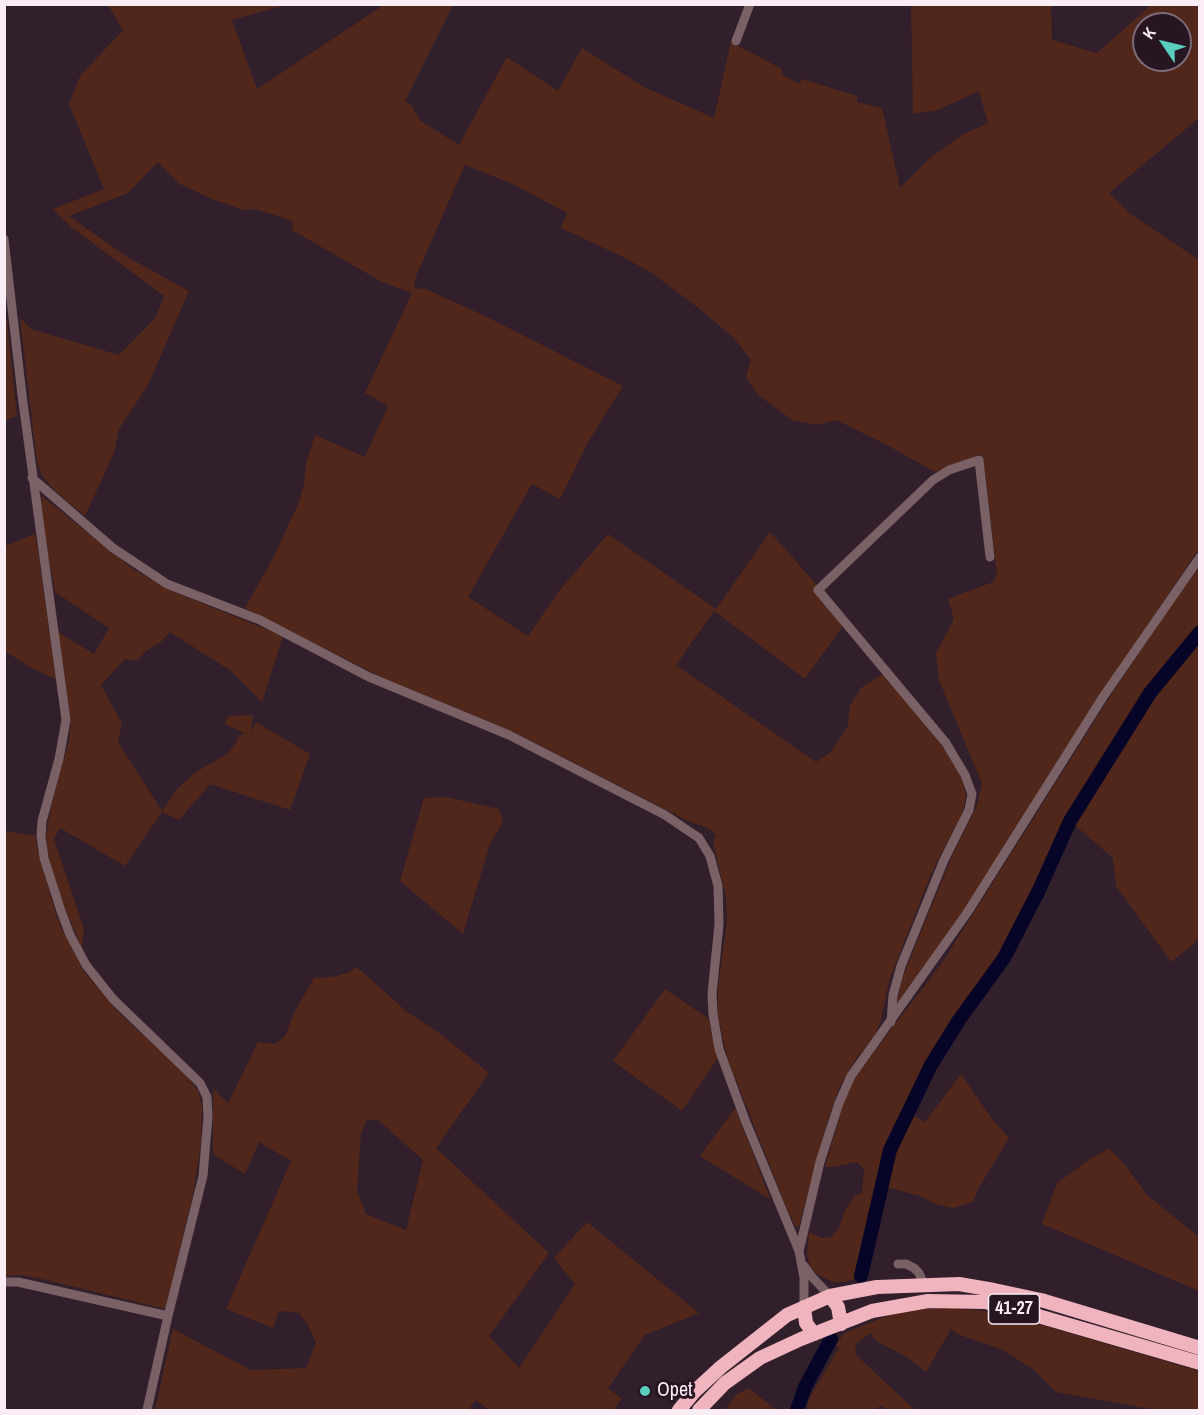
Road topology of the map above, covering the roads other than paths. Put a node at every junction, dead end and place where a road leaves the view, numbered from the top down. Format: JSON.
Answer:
{"nodes":[{"id":1,"x":750,"y":4,"type":"edge"},
{"id":2,"x":736,"y":41,"type":"dead end"},
{"id":3,"x":4,"y":239,"type":"edge"},
{"id":4,"x":32,"y":478,"type":"junction"},
{"id":5,"x":990,"y":557,"type":"dead end"},
{"id":6,"x":1200,"y":557,"type":"edge"},
{"id":7,"x":891,"y":1022,"type":"junction"},
{"id":8,"x":799,"y":1251,"type":"junction"},
{"id":9,"x":801,"y":1261,"type":"junction"},
{"id":10,"x":898,"y":1264,"type":"dead end"},
{"id":11,"x":4,"y":1282,"type":"edge"},
{"id":12,"x":924,"y":1285,"type":"junction"},
{"id":13,"x":830,"y":1296,"type":"junction"},
{"id":14,"x":804,"y":1307,"type":"junction"},
{"id":15,"x":168,"y":1316,"type":"junction"},
{"id":16,"x":841,"y":1324,"type":"junction"},
{"id":17,"x":814,"y":1334,"type":"junction"},
{"id":18,"x":1200,"y":1348,"type":"edge"},
{"id":19,"x":1200,"y":1363,"type":"edge"},
{"id":20,"x":147,"y":1410,"type":"edge"},
{"id":21,"x":679,"y":1410,"type":"edge"},
{"id":22,"x":699,"y":1410,"type":"edge"}],
"edges":[{"from":1,"to":2,"type":"street"},
{"from":3,"to":4,"type":"street"},
{"from":4,"to":8,"type":"street"},
{"from":4,"to":15,"type":"street"},
{"from":5,"to":7,"type":"street"},
{"from":6,"to":7,"type":"street"},
{"from":7,"to":8,"type":"street"},
{"from":8,"to":9,"type":"street"},
{"from":9,"to":13,"type":"street"},
{"from":9,"to":14,"type":"street"},
{"from":10,"to":12,"type":"street"},
{"from":11,"to":15,"type":"street"},
{"from":12,"to":13,"type":"highway"},
{"from":12,"to":18,"type":"highway","number":"41-27"},
{"from":13,"to":14,"type":"highway"},
{"from":13,"to":16,"type":"highway"},
{"from":14,"to":17,"type":"highway"},
{"from":14,"to":21,"type":"highway"},
{"from":15,"to":20,"type":"street"},
{"from":16,"to":17,"type":"highway","number":"41-27"},
{"from":16,"to":19,"type":"highway","number":"41-27"},
{"from":17,"to":22,"type":"highway","number":"41-27"}]}
